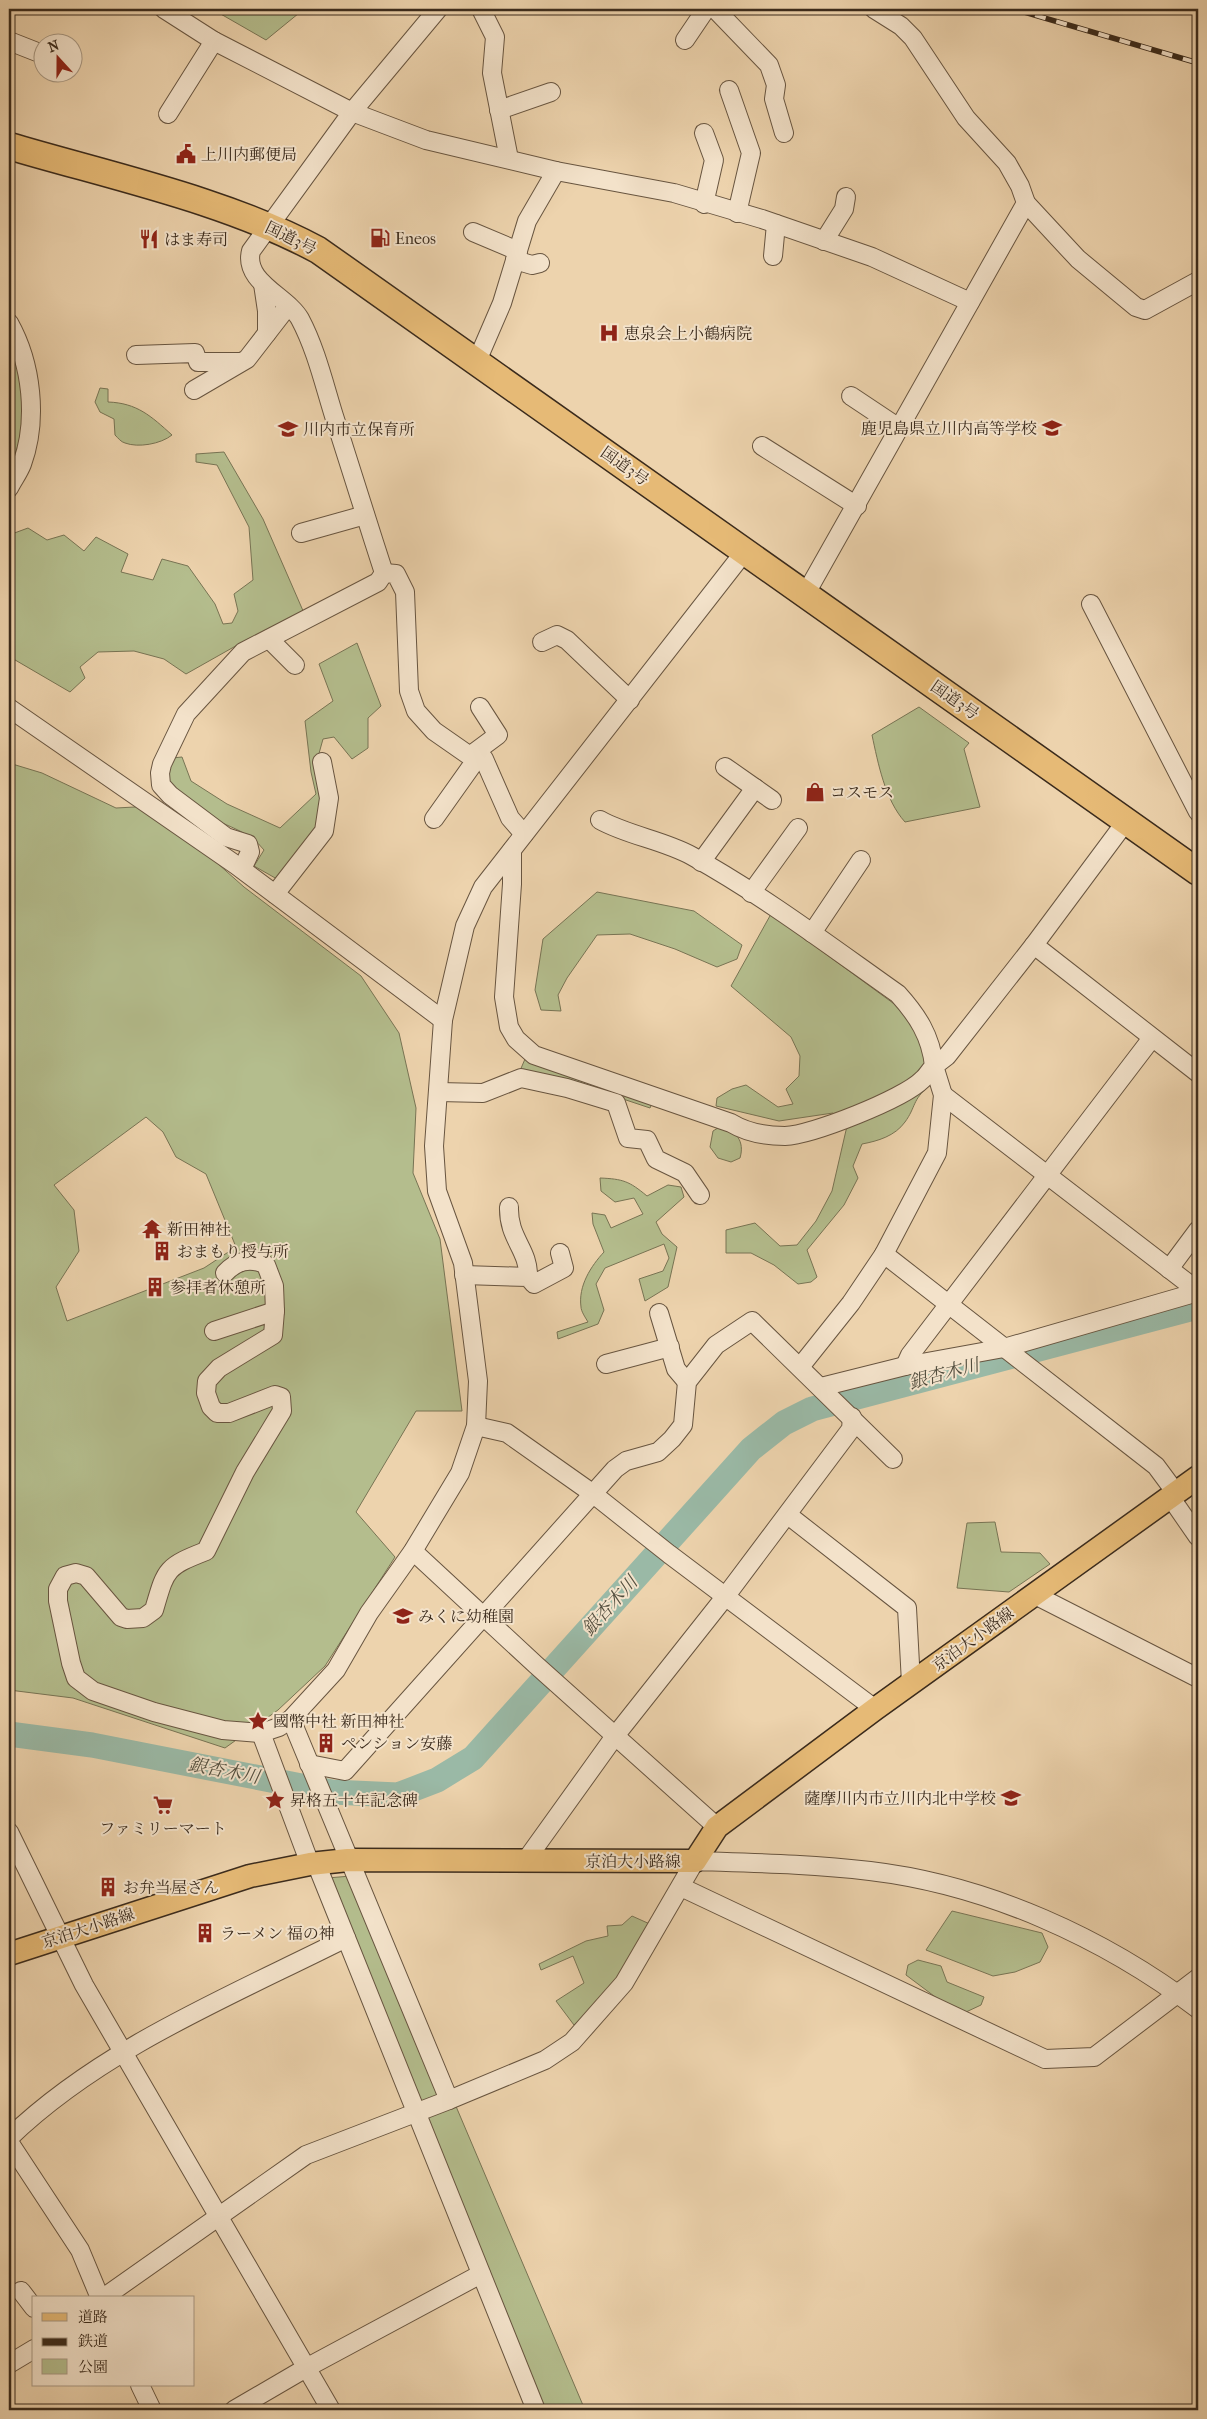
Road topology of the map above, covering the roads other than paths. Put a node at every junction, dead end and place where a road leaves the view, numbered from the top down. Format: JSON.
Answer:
{"nodes":[{"id":1,"x":164,"y":9,"type":"edge"},
{"id":2,"x":438,"y":9,"type":"edge"},
{"id":3,"x":481,"y":9,"type":"edge"},
{"id":4,"x":706,"y":9,"type":"edge"},
{"id":5,"x":715,"y":9,"type":"edge"},
{"id":6,"x":874,"y":9,"type":"edge"},
{"id":7,"x":684,"y":40,"type":"dead end"},
{"id":8,"x":9,"y":41,"type":"edge"},
{"id":9,"x":214,"y":41,"type":"junction"},
{"id":10,"x":32,"y":50,"type":"edge"},
{"id":11,"x":729,"y":90,"type":"dead end"},
{"id":12,"x":551,"y":92,"type":"dead end"},
{"id":13,"x":499,"y":110,"type":"junction"},
{"id":14,"x":352,"y":112,"type":"junction"},
{"id":15,"x":168,"y":114,"type":"dead end"},
{"id":16,"x":704,"y":133,"type":"dead end"},
{"id":17,"x":784,"y":134,"type":"dead end"},
{"id":18,"x":9,"y":146,"type":"edge"},
{"id":19,"x":509,"y":159,"type":"junction"},
{"id":20,"x":556,"y":171,"type":"junction"},
{"id":21,"x":846,"y":197,"type":"dead end"},
{"id":22,"x":1026,"y":203,"type":"junction"},
{"id":23,"x":704,"y":204,"type":"junction"},
{"id":24,"x":736,"y":213,"type":"junction"},
{"id":25,"x":776,"y":224,"type":"junction"},
{"id":26,"x":270,"y":226,"type":"junction"},
{"id":27,"x":473,"y":232,"type":"dead end"},
{"id":28,"x":824,"y":241,"type":"junction"},
{"id":29,"x":517,"y":256,"type":"junction"},
{"id":30,"x":773,"y":256,"type":"dead end"},
{"id":31,"x":540,"y":263,"type":"dead end"},
{"id":32,"x":1198,"y":281,"type":"edge"},
{"id":33,"x":263,"y":284,"type":"junction"},
{"id":34,"x":970,"y":302,"type":"junction"},
{"id":35,"x":288,"y":306,"type":"junction"},
{"id":36,"x":9,"y":323,"type":"edge"},
{"id":37,"x":267,"y":333,"type":"junction"},
{"id":38,"x":136,"y":355,"type":"dead end"},
{"id":39,"x":477,"y":361,"type":"junction"},
{"id":40,"x":243,"y":362,"type":"junction"},
{"id":41,"x":194,"y":390,"type":"dead end"},
{"id":42,"x":852,"y":396,"type":"dead end"},
{"id":43,"x":899,"y":428,"type":"junction"},
{"id":44,"x":762,"y":446,"type":"dead end"},
{"id":45,"x":9,"y":488,"type":"edge"},
{"id":46,"x":857,"y":506,"type":"junction"},
{"id":47,"x":365,"y":515,"type":"junction"},
{"id":48,"x":301,"y":534,"type":"dead end"},
{"id":49,"x":745,"y":551,"type":"junction"},
{"id":50,"x":384,"y":573,"type":"junction"},
{"id":51,"x":805,"y":595,"type":"junction"},
{"id":52,"x":1091,"y":604,"type":"dead end"},
{"id":53,"x":269,"y":638,"type":"junction"},
{"id":54,"x":542,"y":642,"type":"dead end"},
{"id":55,"x":295,"y":666,"type":"dead end"},
{"id":56,"x":630,"y":700,"type":"junction"},
{"id":57,"x":480,"y":707,"type":"dead end"},
{"id":58,"x":9,"y":708,"type":"edge"},
{"id":59,"x":475,"y":756,"type":"junction"},
{"id":60,"x":322,"y":762,"type":"dead end"},
{"id":61,"x":725,"y":767,"type":"dead end"},
{"id":62,"x":755,"y":788,"type":"junction"},
{"id":63,"x":772,"y":800,"type":"dead end"},
{"id":64,"x":1198,"y":812,"type":"edge"},
{"id":65,"x":434,"y":819,"type":"dead end"},
{"id":66,"x":600,"y":820,"type":"dead end"},
{"id":67,"x":1127,"y":820,"type":"junction"},
{"id":68,"x":798,"y":828,"type":"dead end"},
{"id":69,"x":524,"y":834,"type":"junction"},
{"id":70,"x":512,"y":850,"type":"junction"},
{"id":71,"x":861,"y":860,"type":"dead end"},
{"id":72,"x":702,"y":862,"type":"junction"},
{"id":73,"x":242,"y":869,"type":"junction"},
{"id":74,"x":1198,"y":872,"type":"edge"},
{"id":75,"x":751,"y":893,"type":"junction"},
{"id":76,"x":275,"y":894,"type":"junction"},
{"id":77,"x":812,"y":933,"type":"junction"},
{"id":78,"x":1034,"y":945,"type":"junction"},
{"id":79,"x":443,"y":1020,"type":"junction"},
{"id":80,"x":1152,"y":1038,"type":"junction"},
{"id":81,"x":934,"y":1066,"type":"junction"},
{"id":82,"x":1198,"y":1073,"type":"edge"},
{"id":83,"x":439,"y":1092,"type":"junction"},
{"id":84,"x":943,"y":1095,"type":"junction"},
{"id":85,"x":1047,"y":1174,"type":"junction"},
{"id":86,"x":700,"y":1196,"type":"dead end"},
{"id":87,"x":509,"y":1207,"type":"dead end"},
{"id":88,"x":1198,"y":1230,"type":"edge"},
{"id":89,"x":560,"y":1253,"type":"dead end"},
{"id":90,"x":884,"y":1254,"type":"junction"},
{"id":91,"x":1169,"y":1269,"type":"junction"},
{"id":92,"x":225,"y":1273,"type":"dead end"},
{"id":93,"x":464,"y":1275,"type":"junction"},
{"id":94,"x":528,"y":1277,"type":"junction"},
{"id":95,"x":1198,"y":1292,"type":"edge"},
{"id":96,"x":949,"y":1305,"type":"junction"},
{"id":97,"x":275,"y":1311,"type":"junction"},
{"id":98,"x":659,"y":1313,"type":"dead end"},
{"id":99,"x":214,"y":1331,"type":"dead end"},
{"id":100,"x":670,"y":1347,"type":"junction"},
{"id":101,"x":1006,"y":1350,"type":"junction"},
{"id":102,"x":606,"y":1364,"type":"dead end"},
{"id":103,"x":905,"y":1366,"type":"junction"},
{"id":104,"x":800,"y":1367,"type":"junction"},
{"id":105,"x":687,"y":1382,"type":"junction"},
{"id":106,"x":823,"y":1389,"type":"junction"},
{"id":107,"x":849,"y":1413,"type":"junction"},
{"id":108,"x":476,"y":1426,"type":"junction"},
{"id":109,"x":893,"y":1459,"type":"dead end"},
{"id":110,"x":1198,"y":1477,"type":"edge"},
{"id":111,"x":592,"y":1493,"type":"junction"},
{"id":112,"x":1174,"y":1496,"type":"junction"},
{"id":113,"x":788,"y":1515,"type":"junction"},
{"id":114,"x":1198,"y":1537,"type":"edge"},
{"id":115,"x":413,"y":1551,"type":"junction"},
{"id":116,"x":1035,"y":1595,"type":"junction"},
{"id":117,"x":725,"y":1596,"type":"junction"},
{"id":118,"x":482,"y":1616,"type":"junction"},
{"id":119,"x":1198,"y":1678,"type":"edge"},
{"id":120,"x":911,"y":1683,"type":"junction"},
{"id":121,"x":875,"y":1709,"type":"junction"},
{"id":122,"x":291,"y":1719,"type":"junction"},
{"id":123,"x":261,"y":1733,"type":"junction"},
{"id":124,"x":615,"y":1736,"type":"junction"},
{"id":125,"x":310,"y":1766,"type":"junction"},
{"id":126,"x":717,"y":1828,"type":"junction"},
{"id":127,"x":9,"y":1832,"type":"edge"},
{"id":128,"x":348,"y":1860,"type":"junction"},
{"id":129,"x":526,"y":1860,"type":"junction"},
{"id":130,"x":695,"y":1862,"type":"junction"},
{"id":131,"x":313,"y":1864,"type":"junction"},
{"id":132,"x":681,"y":1888,"type":"junction"},
{"id":133,"x":60,"y":1937,"type":"junction"},
{"id":134,"x":346,"y":1938,"type":"junction"},
{"id":135,"x":9,"y":1954,"type":"edge"},
{"id":136,"x":1198,"y":1978,"type":"edge"},
{"id":137,"x":1178,"y":1994,"type":"junction"},
{"id":138,"x":1198,"y":2009,"type":"edge"},
{"id":139,"x":124,"y":2050,"type":"junction"},
{"id":140,"x":449,"y":2100,"type":"junction"},
{"id":141,"x":416,"y":2112,"type":"junction"},
{"id":142,"x":9,"y":2140,"type":"edge"},
{"id":143,"x":219,"y":2218,"type":"junction"},
{"id":144,"x":481,"y":2274,"type":"junction"},
{"id":145,"x":21,"y":2291,"type":"dead end"},
{"id":146,"x":101,"y":2296,"type":"edge"},
{"id":147,"x":105,"y":2296,"type":"edge"},
{"id":148,"x":32,"y":2305,"type":"edge"},
{"id":149,"x":32,"y":2350,"type":"edge"},
{"id":150,"x":9,"y":2364,"type":"edge"},
{"id":151,"x":306,"y":2368,"type":"junction"},
{"id":152,"x":140,"y":2386,"type":"edge"},
{"id":153,"x":152,"y":2410,"type":"edge"},
{"id":154,"x":234,"y":2410,"type":"edge"},
{"id":155,"x":331,"y":2410,"type":"edge"},
{"id":156,"x":536,"y":2410,"type":"edge"}],
"edges":[{"from":1,"to":9,"type":"street"},
{"from":2,"to":14,"type":"street"},
{"from":3,"to":13,"type":"street"},
{"from":4,"to":7,"type":"street"},
{"from":5,"to":17,"type":"street"},
{"from":6,"to":22,"type":"street"},
{"from":8,"to":10,"type":"street"},
{"from":9,"to":14,"type":"street"},
{"from":9,"to":15,"type":"street"},
{"from":11,"to":24,"type":"street"},
{"from":12,"to":13,"type":"street"},
{"from":13,"to":19,"type":"street"},
{"from":14,"to":19,"type":"street"},
{"from":14,"to":26,"type":"street"},
{"from":16,"to":23,"type":"street"},
{"from":18,"to":26,"type":"highway","name":"国道3号"},
{"from":19,"to":20,"type":"street"},
{"from":20,"to":23,"type":"street"},
{"from":20,"to":29,"type":"street"},
{"from":21,"to":28,"type":"street"},
{"from":22,"to":32,"type":"street"},
{"from":22,"to":34,"type":"street"},
{"from":23,"to":24,"type":"street"},
{"from":24,"to":25,"type":"street"},
{"from":25,"to":28,"type":"street"},
{"from":25,"to":30,"type":"street"},
{"from":26,"to":33,"type":"street"},
{"from":26,"to":39,"type":"highway","name":"国道3号"},
{"from":27,"to":29,"type":"street"},
{"from":28,"to":34,"type":"street"},
{"from":29,"to":31,"type":"street"},
{"from":29,"to":39,"type":"street"},
{"from":33,"to":35,"type":"street"},
{"from":33,"to":37,"type":"street"},
{"from":34,"to":43,"type":"street"},
{"from":35,"to":37,"type":"street"},
{"from":35,"to":47,"type":"street"},
{"from":36,"to":45,"type":"street"},
{"from":37,"to":40,"type":"street"},
{"from":38,"to":40,"type":"street"},
{"from":39,"to":49,"type":"highway","name":"国道3号"},
{"from":40,"to":41,"type":"street"},
{"from":42,"to":43,"type":"street"},
{"from":43,"to":46,"type":"street"},
{"from":44,"to":46,"type":"street"},
{"from":46,"to":51,"type":"street"},
{"from":47,"to":48,"type":"street"},
{"from":47,"to":50,"type":"street"},
{"from":49,"to":51,"type":"highway","name":"国道3号"},
{"from":49,"to":56,"type":"street"},
{"from":50,"to":53,"type":"street"},
{"from":50,"to":59,"type":"street"},
{"from":51,"to":67,"type":"highway","name":"国道3号"},
{"from":52,"to":64,"type":"street"},
{"from":53,"to":55,"type":"street"},
{"from":53,"to":73,"type":"street"},
{"from":54,"to":56,"type":"street"},
{"from":56,"to":69,"type":"street"},
{"from":57,"to":59,"type":"street"},
{"from":58,"to":73,"type":"street"},
{"from":59,"to":65,"type":"street"},
{"from":59,"to":69,"type":"street"},
{"from":60,"to":76,"type":"street"},
{"from":61,"to":62,"type":"street"},
{"from":62,"to":63,"type":"street"},
{"from":62,"to":72,"type":"street"},
{"from":66,"to":72,"type":"street"},
{"from":67,"to":74,"type":"highway","name":"国道3号"},
{"from":67,"to":78,"type":"street"},
{"from":68,"to":75,"type":"street"},
{"from":69,"to":70,"type":"street"},
{"from":70,"to":79,"type":"street"},
{"from":70,"to":81,"type":"street"},
{"from":71,"to":77,"type":"street"},
{"from":72,"to":75,"type":"street"},
{"from":73,"to":76,"type":"street"},
{"from":75,"to":77,"type":"street"},
{"from":76,"to":79,"type":"street"},
{"from":77,"to":81,"type":"street"},
{"from":78,"to":80,"type":"street"},
{"from":78,"to":81,"type":"street"},
{"from":79,"to":83,"type":"street"},
{"from":80,"to":82,"type":"street"},
{"from":80,"to":85,"type":"street"},
{"from":81,"to":84,"type":"street"},
{"from":83,"to":86,"type":"street"},
{"from":83,"to":93,"type":"street"},
{"from":84,"to":85,"type":"street"},
{"from":84,"to":90,"type":"street"},
{"from":85,"to":91,"type":"street"},
{"from":85,"to":96,"type":"street"},
{"from":87,"to":94,"type":"street"},
{"from":88,"to":91,"type":"street"},
{"from":89,"to":94,"type":"street"},
{"from":90,"to":96,"type":"street"},
{"from":90,"to":104,"type":"street"},
{"from":91,"to":95,"type":"street"},
{"from":92,"to":97,"type":"street"},
{"from":93,"to":94,"type":"street"},
{"from":93,"to":108,"type":"street"},
{"from":95,"to":101,"type":"street"},
{"from":96,"to":101,"type":"street"},
{"from":96,"to":103,"type":"street"},
{"from":97,"to":99,"type":"street"},
{"from":97,"to":123,"type":"street"},
{"from":98,"to":100,"type":"street"},
{"from":100,"to":102,"type":"street"},
{"from":100,"to":105,"type":"street"},
{"from":101,"to":103,"type":"street"},
{"from":101,"to":112,"type":"street"},
{"from":103,"to":106,"type":"street"},
{"from":104,"to":105,"type":"street"},
{"from":104,"to":106,"type":"street"},
{"from":105,"to":111,"type":"street"},
{"from":106,"to":107,"type":"street"},
{"from":107,"to":109,"type":"street"},
{"from":107,"to":113,"type":"street"},
{"from":108,"to":111,"type":"street"},
{"from":108,"to":115,"type":"street"},
{"from":110,"to":112,"type":"main road","name":"京泊大小路線"},
{"from":111,"to":117,"type":"street"},
{"from":111,"to":118,"type":"street"},
{"from":112,"to":114,"type":"street"},
{"from":112,"to":116,"type":"main road","name":"京泊大小路線"},
{"from":113,"to":117,"type":"street"},
{"from":113,"to":120,"type":"street"},
{"from":115,"to":118,"type":"street"},
{"from":115,"to":122,"type":"street"},
{"from":116,"to":119,"type":"street"},
{"from":116,"to":120,"type":"main road","name":"京泊大小路線"},
{"from":117,"to":121,"type":"street"},
{"from":117,"to":124,"type":"street"},
{"from":118,"to":124,"type":"street"},
{"from":118,"to":125,"type":"street"},
{"from":120,"to":121,"type":"main road","name":"京泊大小路線"},
{"from":121,"to":126,"type":"main road","name":"京泊大小路線"},
{"from":122,"to":123,"type":"street"},
{"from":122,"to":125,"type":"street"},
{"from":123,"to":131,"type":"street"},
{"from":124,"to":126,"type":"street"},
{"from":124,"to":129,"type":"street"},
{"from":125,"to":128,"type":"street"},
{"from":126,"to":130,"type":"main road","name":"京泊大小路線"},
{"from":127,"to":133,"type":"street"},
{"from":128,"to":129,"type":"main road","name":"京泊大小路線"},
{"from":128,"to":131,"type":"main road","name":"京泊大小路線"},
{"from":128,"to":140,"type":"street"},
{"from":129,"to":130,"type":"main road","name":"京泊大小路線"},
{"from":130,"to":132,"type":"street"},
{"from":130,"to":137,"type":"street"},
{"from":131,"to":133,"type":"main road","name":"京泊大小路線"},
{"from":131,"to":134,"type":"street"},
{"from":132,"to":137,"type":"street"},
{"from":132,"to":140,"type":"street"},
{"from":133,"to":135,"type":"main road","name":"京泊大小路線"},
{"from":133,"to":139,"type":"street"},
{"from":134,"to":139,"type":"street"},
{"from":134,"to":141,"type":"street"},
{"from":136,"to":137,"type":"street"},
{"from":137,"to":138,"type":"street"},
{"from":139,"to":142,"type":"street"},
{"from":139,"to":143,"type":"street"},
{"from":140,"to":141,"type":"street"},
{"from":141,"to":143,"type":"street"},
{"from":141,"to":144,"type":"street"},
{"from":142,"to":146,"type":"street"},
{"from":143,"to":147,"type":"street"},
{"from":143,"to":151,"type":"street"},
{"from":144,"to":151,"type":"street"},
{"from":144,"to":156,"type":"street"},
{"from":145,"to":148,"type":"street"},
{"from":149,"to":150,"type":"street"},
{"from":151,"to":154,"type":"street"},
{"from":151,"to":155,"type":"street"},
{"from":152,"to":153,"type":"street"}]}
